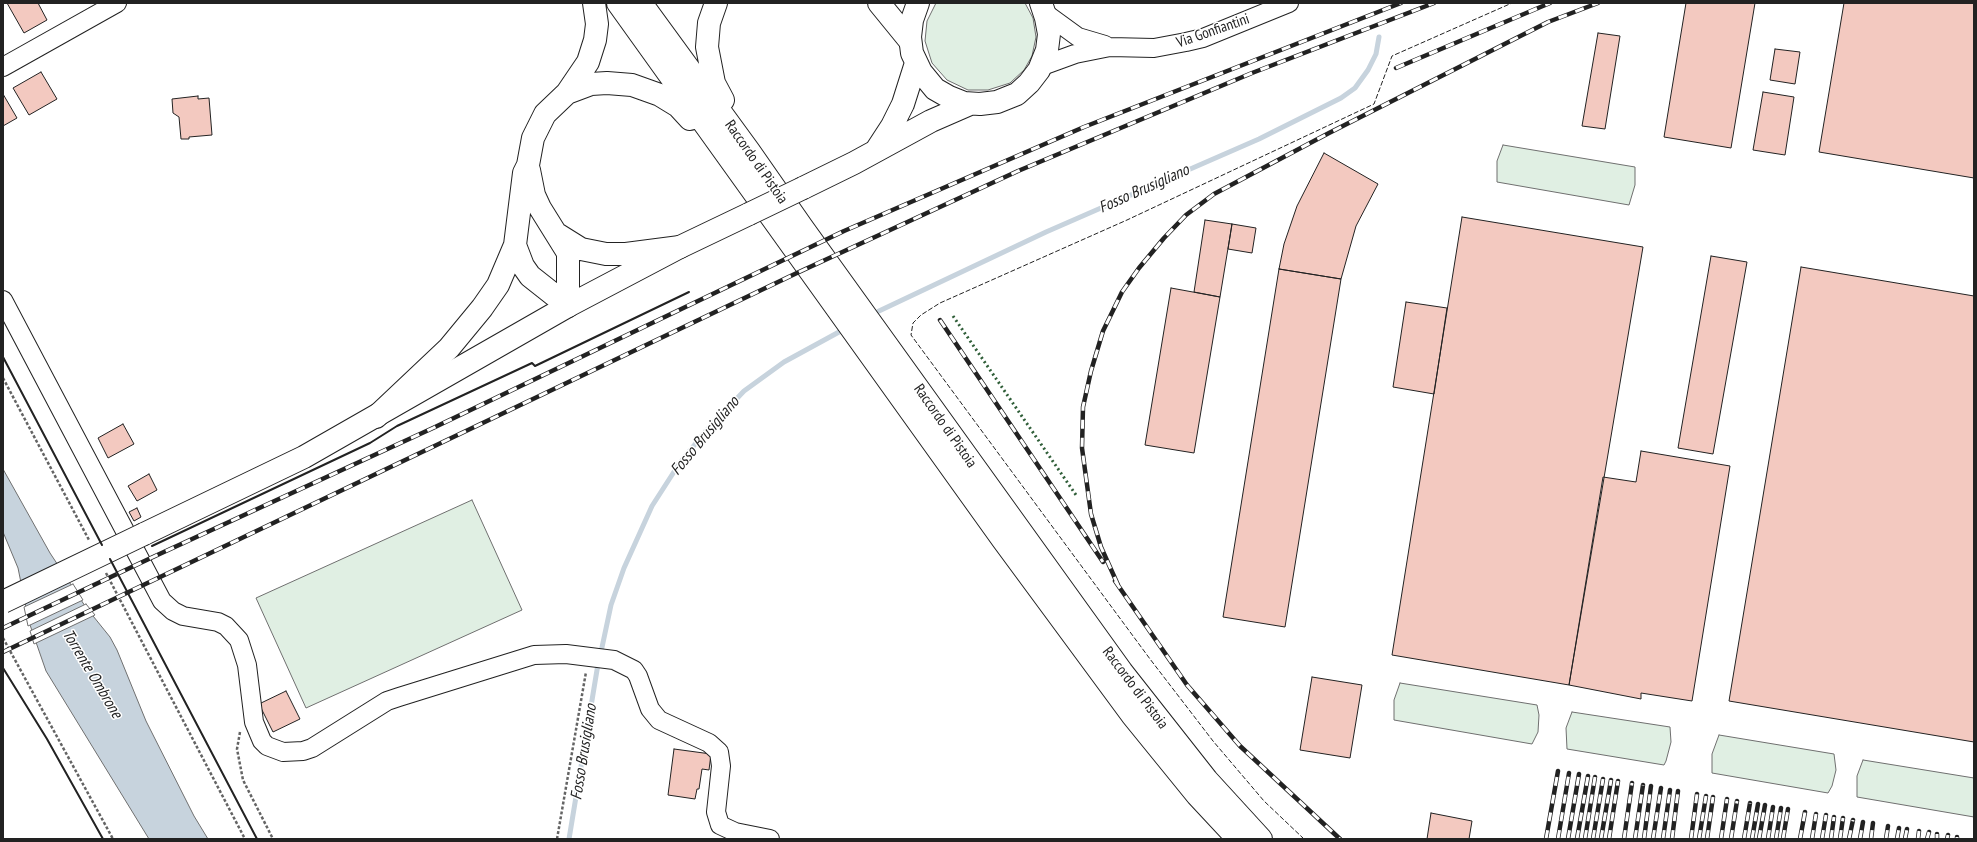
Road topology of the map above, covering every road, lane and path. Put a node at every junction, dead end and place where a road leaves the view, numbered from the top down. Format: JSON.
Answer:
{"nodes":[{"id":1,"x":117,"y":3,"type":"edge"},
{"id":2,"x":594,"y":3,"type":"edge"},
{"id":3,"x":618,"y":3,"type":"edge"},
{"id":4,"x":641,"y":3,"type":"edge"},
{"id":5,"x":716,"y":3,"type":"edge"},
{"id":6,"x":879,"y":3,"type":"edge"},
{"id":7,"x":918,"y":3,"type":"edge"},
{"id":8,"x":1289,"y":3,"type":"edge"},
{"id":9,"x":1043,"y":8,"type":"edge"},
{"id":10,"x":910,"y":41,"type":"junction"},
{"id":11,"x":1110,"y":47,"type":"junction"},
{"id":12,"x":916,"y":63,"type":"junction"},
{"id":13,"x":1042,"y":66,"type":"junction"},
{"id":14,"x":3,"y":67,"type":"edge"},
{"id":15,"x":567,"y":93,"type":"junction"},
{"id":16,"x":970,"y":104,"type":"junction"},
{"id":17,"x":877,"y":149,"type":"junction"},
{"id":18,"x":749,"y":151,"type":"junction"},
{"id":19,"x":729,"y":160,"type":"junction"},
{"id":20,"x":528,"y":165,"type":"junction"},
{"id":21,"x":556,"y":233,"type":"junction"},
{"id":22,"x":515,"y":245,"type":"junction"},
{"id":23,"x":680,"y":247,"type":"junction"},
{"id":24,"x":3,"y":300,"type":"edge"},
{"id":25,"x":568,"y":306,"type":"junction"},
{"id":26,"x":3,"y":378,"type":"edge"},
{"id":27,"x":376,"y":417,"type":"junction"},
{"id":28,"x":90,"y":542,"type":"dead end"},
{"id":29,"x":104,"y":569,"type":"dead end"},
{"id":30,"x":3,"y":602,"type":"edge"},
{"id":31,"x":3,"y":638,"type":"edge"},
{"id":32,"x":589,"y":656,"type":"junction"},
{"id":33,"x":240,"y":729,"type":"dead end"},
{"id":34,"x":112,"y":839,"type":"edge"},
{"id":35,"x":246,"y":839,"type":"edge"},
{"id":36,"x":273,"y":839,"type":"edge"},
{"id":37,"x":557,"y":839,"type":"edge"},
{"id":38,"x":770,"y":839,"type":"edge"},
{"id":39,"x":1238,"y":839,"type":"edge"},
{"id":40,"x":1261,"y":839,"type":"edge"}],
"edges":[{"from":1,"to":14,"type":"street"},
{"from":2,"to":15,"type":"main road"},
{"from":3,"to":19,"type":"main road","name":"Raccordo di Pistoia"},
{"from":4,"to":18,"type":"main road","name":"Raccordo di Pistoia"},
{"from":5,"to":18,"type":"main road"},
{"from":6,"to":10,"type":"main road"},
{"from":7,"to":10,"type":"main road"},
{"from":8,"to":11,"type":"street","name":"Via Gonfiantini"},
{"from":9,"to":11,"type":"street","name":"Via Gonfiantini"},
{"from":9,"to":13,"type":"main road"},
{"from":10,"to":12,"type":"main road"},
{"from":11,"to":13,"type":"street","name":"Via Gonfiantini"},
{"from":12,"to":16,"type":"main road"},
{"from":12,"to":17,"type":"main road"},
{"from":13,"to":16,"type":"main road"},
{"from":15,"to":19,"type":"main road"},
{"from":15,"to":20,"type":"main road"},
{"from":16,"to":17,"type":"main road"},
{"from":17,"to":23,"type":"main road","bridge":true},
{"from":18,"to":40,"type":"main road","name":"Raccordo di Pistoia"},
{"from":19,"to":39,"type":"main road","name":"Raccordo di Pistoia"},
{"from":20,"to":21,"type":"main road"},
{"from":20,"to":22,"type":"main road"},
{"from":21,"to":23,"type":"main road"},
{"from":21,"to":25,"type":"main road"},
{"from":22,"to":25,"type":"main road"},
{"from":22,"to":27,"type":"main road"},
{"from":23,"to":25,"type":"main road"},
{"from":24,"to":32,"type":"street"},
{"from":25,"to":27,"type":"main road"},
{"from":26,"to":28,"type":"path"},
{"from":27,"to":30,"type":"main road","bridge":true},
{"from":29,"to":35,"type":"path"},
{"from":31,"to":34,"type":"path"},
{"from":32,"to":37,"type":"path"},
{"from":32,"to":38,"type":"street"},
{"from":33,"to":36,"type":"path"}]}
